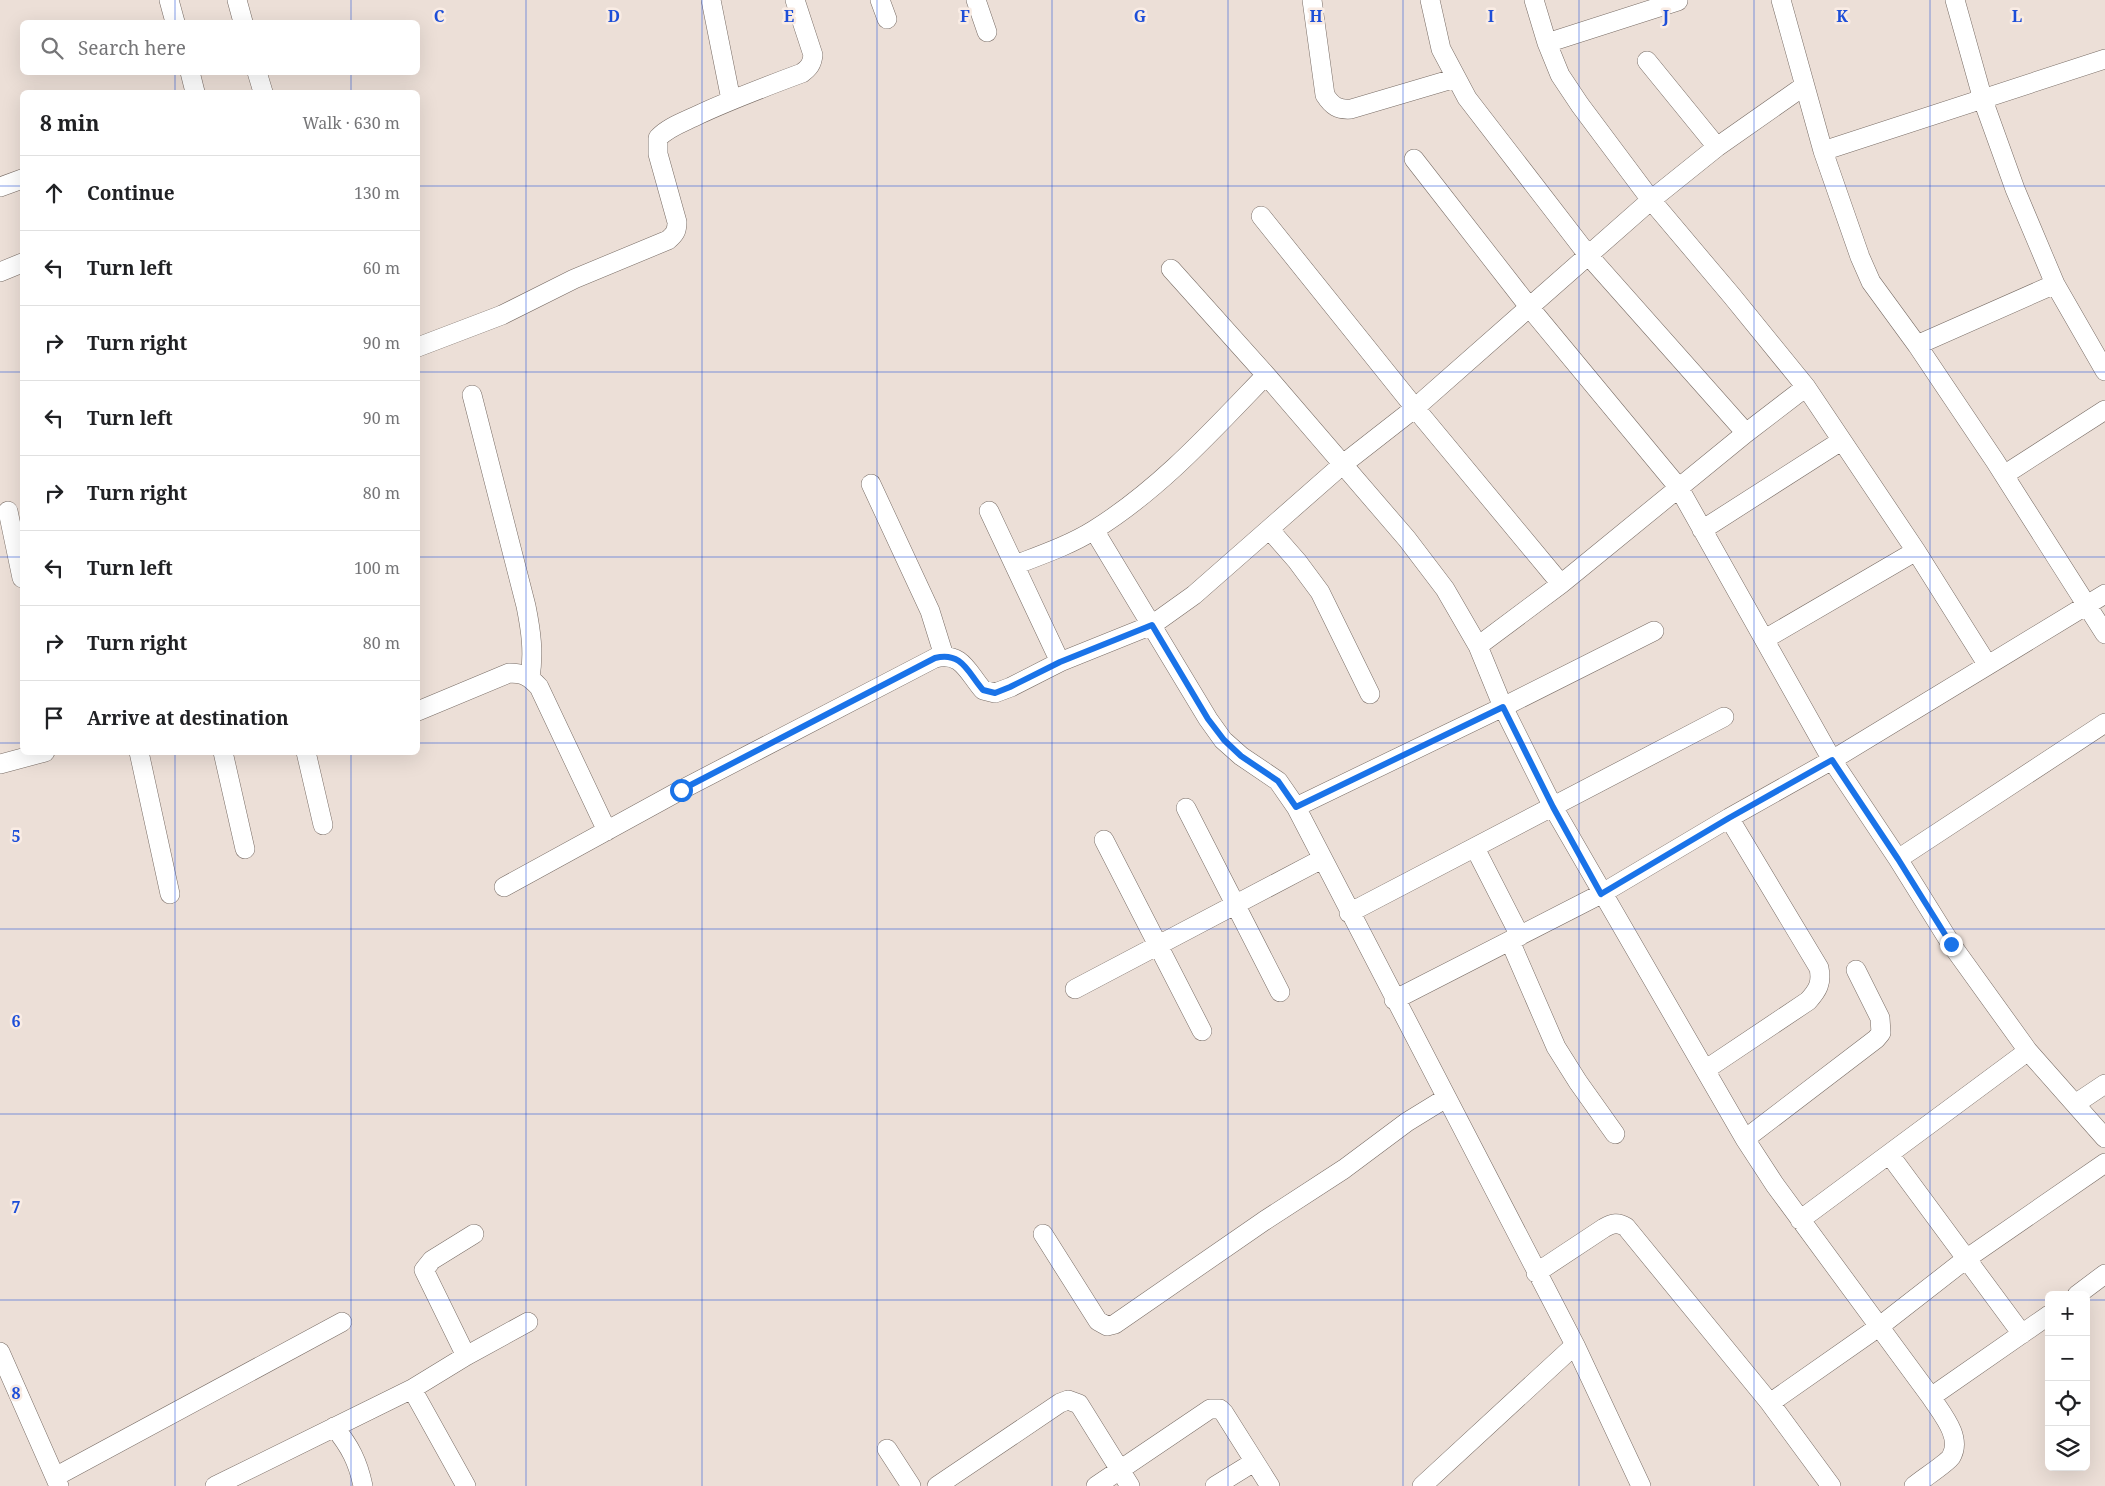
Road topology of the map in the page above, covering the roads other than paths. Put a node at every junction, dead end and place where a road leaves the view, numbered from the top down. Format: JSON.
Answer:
{"nodes":[{"id":1,"x":169,"y":0,"type":"edge"},
{"id":2,"x":237,"y":0,"type":"edge"},
{"id":3,"x":711,"y":0,"type":"edge"},
{"id":4,"x":795,"y":0,"type":"edge"},
{"id":5,"x":880,"y":0,"type":"edge"},
{"id":6,"x":976,"y":0,"type":"edge"},
{"id":7,"x":1312,"y":0,"type":"edge"},
{"id":8,"x":1430,"y":0,"type":"edge"},
{"id":9,"x":1534,"y":0,"type":"edge"},
{"id":10,"x":1781,"y":0,"type":"edge"},
{"id":11,"x":1955,"y":0,"type":"edge"},
{"id":12,"x":1678,"y":1,"type":"edge"},
{"id":13,"x":887,"y":19,"type":"dead end"},
{"id":14,"x":174,"y":20,"type":"edge"},
{"id":15,"x":242,"y":20,"type":"edge"},
{"id":16,"x":987,"y":32,"type":"dead end"},
{"id":17,"x":1547,"y":44,"type":"junction"},
{"id":18,"x":2105,"y":59,"type":"edge"},
{"id":19,"x":1647,"y":61,"type":"dead end"},
{"id":20,"x":191,"y":75,"type":"edge"},
{"id":21,"x":258,"y":75,"type":"edge"},
{"id":22,"x":1456,"y":78,"type":"junction"},
{"id":23,"x":1804,"y":86,"type":"junction"},
{"id":24,"x":195,"y":90,"type":"edge"},
{"id":25,"x":262,"y":90,"type":"edge"},
{"id":26,"x":731,"y":100,"type":"junction"},
{"id":27,"x":1983,"y":100,"type":"junction"},
{"id":28,"x":1716,"y":146,"type":"junction"},
{"id":29,"x":1823,"y":152,"type":"junction"},
{"id":30,"x":1414,"y":159,"type":"dead end"},
{"id":31,"x":20,"y":180,"type":"edge"},
{"id":32,"x":0,"y":187,"type":"edge"},
{"id":33,"x":1651,"y":200,"type":"junction"},
{"id":34,"x":1261,"y":216,"type":"dead end"},
{"id":35,"x":1588,"y":255,"type":"junction"},
{"id":36,"x":20,"y":264,"type":"edge"},
{"id":37,"x":1171,"y":269,"type":"dead end"},
{"id":38,"x":0,"y":272,"type":"edge"},
{"id":39,"x":2055,"y":284,"type":"junction"},
{"id":40,"x":1530,"y":308,"type":"junction"},
{"id":41,"x":1917,"y":345,"type":"junction"},
{"id":42,"x":420,"y":346,"type":"edge"},
{"id":43,"x":2105,"y":371,"type":"edge"},
{"id":44,"x":1266,"y":375,"type":"junction"},
{"id":45,"x":1806,"y":387,"type":"junction"},
{"id":46,"x":472,"y":395,"type":"dead end"},
{"id":47,"x":1415,"y":408,"type":"junction"},
{"id":48,"x":2105,"y":410,"type":"edge"},
{"id":49,"x":1746,"y":433,"type":"junction"},
{"id":50,"x":1841,"y":441,"type":"junction"},
{"id":51,"x":1342,"y":465,"type":"junction"},
{"id":52,"x":2004,"y":475,"type":"junction"},
{"id":53,"x":870,"y":484,"type":"dead end"},
{"id":54,"x":1679,"y":488,"type":"junction"},
{"id":55,"x":10,"y":510,"type":"edge"},
{"id":56,"x":989,"y":511,"type":"dead end"},
{"id":57,"x":1094,"y":530,"type":"junction"},
{"id":58,"x":1269,"y":530,"type":"junction"},
{"id":59,"x":1702,"y":530,"type":"junction"},
{"id":60,"x":1916,"y":551,"type":"junction"},
{"id":61,"x":1015,"y":566,"type":"junction"},
{"id":62,"x":20,"y":567,"type":"edge"},
{"id":63,"x":1562,"y":584,"type":"junction"},
{"id":64,"x":2105,"y":594,"type":"edge"},
{"id":65,"x":2088,"y":604,"type":"junction"},
{"id":66,"x":1152,"y":625,"type":"junction"},
{"id":67,"x":1654,"y":631,"type":"dead end"},
{"id":68,"x":2105,"y":634,"type":"edge"},
{"id":69,"x":1765,"y":639,"type":"junction"},
{"id":70,"x":1478,"y":646,"type":"junction"},
{"id":71,"x":944,"y":656,"type":"junction"},
{"id":72,"x":1060,"y":662,"type":"junction"},
{"id":73,"x":1987,"y":664,"type":"junction"},
{"id":74,"x":530,"y":678,"type":"junction"},
{"id":75,"x":1370,"y":694,"type":"dead end"},
{"id":76,"x":1503,"y":707,"type":"junction"},
{"id":77,"x":420,"y":710,"type":"edge"},
{"id":78,"x":1724,"y":716,"type":"dead end"},
{"id":79,"x":2105,"y":723,"type":"edge"},
{"id":80,"x":34,"y":755,"type":"edge"},
{"id":81,"x":140,"y":755,"type":"edge"},
{"id":82,"x":224,"y":755,"type":"edge"},
{"id":83,"x":307,"y":755,"type":"edge"},
{"id":84,"x":1832,"y":760,"type":"junction"},
{"id":85,"x":0,"y":764,"type":"edge"},
{"id":86,"x":1296,"y":807,"type":"junction"},
{"id":87,"x":1553,"y":807,"type":"junction"},
{"id":88,"x":1186,"y":808,"type":"dead end"},
{"id":89,"x":1729,"y":818,"type":"junction"},
{"id":90,"x":323,"y":825,"type":"dead end"},
{"id":91,"x":607,"y":831,"type":"junction"},
{"id":92,"x":1104,"y":840,"type":"dead end"},
{"id":93,"x":1475,"y":848,"type":"junction"},
{"id":94,"x":245,"y":849,"type":"dead end"},
{"id":95,"x":1322,"y":859,"type":"junction"},
{"id":96,"x":1898,"y":859,"type":"junction"},
{"id":97,"x":504,"y":887,"type":"dead end"},
{"id":98,"x":170,"y":894,"type":"dead end"},
{"id":99,"x":1601,"y":894,"type":"junction"},
{"id":100,"x":1235,"y":904,"type":"junction"},
{"id":101,"x":1350,"y":913,"type":"junction"},
{"id":102,"x":1515,"y":938,"type":"junction"},
{"id":103,"x":1159,"y":945,"type":"junction"},
{"id":104,"x":1856,"y":970,"type":"dead end"},
{"id":105,"x":1075,"y":989,"type":"dead end"},
{"id":106,"x":1280,"y":992,"type":"dead end"},
{"id":107,"x":1394,"y":1000,"type":"junction"},
{"id":108,"x":1202,"y":1031,"type":"dead end"},
{"id":109,"x":2028,"y":1051,"type":"junction"},
{"id":110,"x":1705,"y":1070,"type":"junction"},
{"id":111,"x":2105,"y":1084,"type":"edge"},
{"id":112,"x":1446,"y":1098,"type":"junction"},
{"id":113,"x":2075,"y":1104,"type":"junction"},
{"id":114,"x":1615,"y":1134,"type":"dead end"},
{"id":115,"x":2105,"y":1138,"type":"edge"},
{"id":116,"x":1745,"y":1139,"type":"junction"},
{"id":117,"x":1889,"y":1154,"type":"junction"},
{"id":118,"x":2105,"y":1163,"type":"edge"},
{"id":119,"x":1800,"y":1220,"type":"junction"},
{"id":120,"x":474,"y":1234,"type":"dead end"},
{"id":121,"x":1043,"y":1234,"type":"dead end"},
{"id":122,"x":1966,"y":1259,"type":"junction"},
{"id":123,"x":1536,"y":1273,"type":"junction"},
{"id":124,"x":2105,"y":1274,"type":"edge"},
{"id":125,"x":2082,"y":1291,"type":"edge"},
{"id":126,"x":2045,"y":1318,"type":"edge"},
{"id":127,"x":342,"y":1322,"type":"dead end"},
{"id":128,"x":528,"y":1322,"type":"dead end"},
{"id":129,"x":1880,"y":1326,"type":"junction"},
{"id":130,"x":2022,"y":1334,"type":"junction"},
{"id":131,"x":1575,"y":1345,"type":"junction"},
{"id":132,"x":0,"y":1352,"type":"edge"},
{"id":133,"x":466,"y":1356,"type":"junction"},
{"id":134,"x":412,"y":1389,"type":"junction"},
{"id":135,"x":1931,"y":1397,"type":"junction"},
{"id":136,"x":1770,"y":1403,"type":"junction"},
{"id":137,"x":334,"y":1427,"type":"junction"},
{"id":138,"x":887,"y":1450,"type":"dead end"},
{"id":139,"x":1254,"y":1462,"type":"junction"},
{"id":140,"x":1120,"y":1470,"type":"junction"},
{"id":141,"x":57,"y":1482,"type":"edge"},
{"id":142,"x":215,"y":1486,"type":"edge"},
{"id":143,"x":363,"y":1486,"type":"edge"},
{"id":144,"x":466,"y":1486,"type":"edge"},
{"id":145,"x":911,"y":1486,"type":"edge"},
{"id":146,"x":937,"y":1486,"type":"edge"},
{"id":147,"x":1096,"y":1486,"type":"edge"},
{"id":148,"x":1130,"y":1486,"type":"edge"},
{"id":149,"x":1215,"y":1486,"type":"edge"},
{"id":150,"x":1270,"y":1486,"type":"edge"},
{"id":151,"x":1422,"y":1486,"type":"edge"},
{"id":152,"x":1641,"y":1486,"type":"edge"},
{"id":153,"x":1831,"y":1486,"type":"edge"},
{"id":154,"x":1914,"y":1486,"type":"edge"}],
"edges":[{"from":1,"to":14,"type":"street"},
{"from":2,"to":15,"type":"street"},
{"from":3,"to":26,"type":"street"},
{"from":4,"to":26,"type":"street"},
{"from":5,"to":13,"type":"street"},
{"from":6,"to":16,"type":"street"},
{"from":7,"to":22,"type":"street"},
{"from":8,"to":22,"type":"street"},
{"from":9,"to":17,"type":"street"},
{"from":10,"to":23,"type":"street"},
{"from":11,"to":27,"type":"street"},
{"from":12,"to":17,"type":"street"},
{"from":17,"to":33,"type":"street"},
{"from":18,"to":27,"type":"street"},
{"from":19,"to":28,"type":"street"},
{"from":20,"to":24,"type":"street"},
{"from":21,"to":25,"type":"street"},
{"from":22,"to":35,"type":"street"},
{"from":23,"to":28,"type":"street"},
{"from":23,"to":29,"type":"street"},
{"from":26,"to":42,"type":"street"},
{"from":27,"to":29,"type":"street"},
{"from":27,"to":39,"type":"street"},
{"from":28,"to":33,"type":"street"},
{"from":29,"to":41,"type":"street"},
{"from":30,"to":40,"type":"street"},
{"from":31,"to":32,"type":"street"},
{"from":33,"to":35,"type":"street"},
{"from":33,"to":45,"type":"street"},
{"from":34,"to":47,"type":"street"},
{"from":35,"to":40,"type":"street"},
{"from":35,"to":49,"type":"street"},
{"from":36,"to":38,"type":"street"},
{"from":37,"to":44,"type":"street"},
{"from":39,"to":41,"type":"street"},
{"from":39,"to":43,"type":"street"},
{"from":40,"to":47,"type":"street"},
{"from":40,"to":54,"type":"street"},
{"from":41,"to":52,"type":"street"},
{"from":44,"to":51,"type":"street"},
{"from":44,"to":57,"type":"street"},
{"from":45,"to":49,"type":"street"},
{"from":45,"to":50,"type":"street"},
{"from":46,"to":74,"type":"street"},
{"from":47,"to":51,"type":"street"},
{"from":47,"to":63,"type":"street"},
{"from":48,"to":52,"type":"street"},
{"from":49,"to":54,"type":"street"},
{"from":50,"to":59,"type":"street"},
{"from":50,"to":60,"type":"street"},
{"from":51,"to":58,"type":"street"},
{"from":51,"to":70,"type":"street"},
{"from":52,"to":65,"type":"street"},
{"from":53,"to":71,"type":"street"},
{"from":54,"to":59,"type":"street"},
{"from":54,"to":63,"type":"street"},
{"from":55,"to":62,"type":"street"},
{"from":56,"to":61,"type":"street"},
{"from":57,"to":61,"type":"street"},
{"from":57,"to":66,"type":"street"},
{"from":58,"to":66,"type":"street"},
{"from":58,"to":75,"type":"street"},
{"from":59,"to":69,"type":"street"},
{"from":60,"to":69,"type":"street"},
{"from":60,"to":73,"type":"street"},
{"from":61,"to":72,"type":"street"},
{"from":63,"to":70,"type":"street"},
{"from":64,"to":65,"type":"street"},
{"from":65,"to":68,"type":"street"},
{"from":65,"to":73,"type":"street"},
{"from":66,"to":72,"type":"street"},
{"from":66,"to":86,"type":"street"},
{"from":67,"to":76,"type":"street"},
{"from":69,"to":84,"type":"street"},
{"from":70,"to":76,"type":"street"},
{"from":71,"to":72,"type":"street"},
{"from":71,"to":91,"type":"street"},
{"from":73,"to":84,"type":"street"},
{"from":74,"to":77,"type":"street"},
{"from":74,"to":91,"type":"street"},
{"from":76,"to":86,"type":"street"},
{"from":76,"to":87,"type":"street"},
{"from":78,"to":87,"type":"street"},
{"from":79,"to":96,"type":"street"},
{"from":80,"to":85,"type":"street"},
{"from":81,"to":98,"type":"street"},
{"from":82,"to":94,"type":"street"},
{"from":83,"to":90,"type":"street"},
{"from":84,"to":89,"type":"street"},
{"from":84,"to":96,"type":"street"},
{"from":86,"to":95,"type":"street"},
{"from":87,"to":93,"type":"street"},
{"from":87,"to":99,"type":"street"},
{"from":88,"to":100,"type":"street"},
{"from":89,"to":99,"type":"street"},
{"from":89,"to":110,"type":"street"},
{"from":91,"to":97,"type":"street"},
{"from":92,"to":103,"type":"street"},
{"from":93,"to":101,"type":"street"},
{"from":93,"to":102,"type":"street"},
{"from":95,"to":100,"type":"street"},
{"from":95,"to":101,"type":"street"},
{"from":96,"to":109,"type":"street"},
{"from":99,"to":102,"type":"street"},
{"from":99,"to":110,"type":"street"},
{"from":100,"to":103,"type":"street"},
{"from":100,"to":106,"type":"street"},
{"from":101,"to":107,"type":"street"},
{"from":102,"to":107,"type":"street"},
{"from":102,"to":114,"type":"street"},
{"from":103,"to":105,"type":"street"},
{"from":103,"to":108,"type":"street"},
{"from":104,"to":116,"type":"street"},
{"from":107,"to":112,"type":"street"},
{"from":109,"to":113,"type":"street"},
{"from":109,"to":117,"type":"street"},
{"from":110,"to":116,"type":"street"},
{"from":111,"to":113,"type":"street"},
{"from":112,"to":121,"type":"street"},
{"from":112,"to":123,"type":"street"},
{"from":113,"to":115,"type":"street"},
{"from":116,"to":119,"type":"street"},
{"from":117,"to":119,"type":"street"},
{"from":117,"to":122,"type":"street"},
{"from":118,"to":122,"type":"street"},
{"from":119,"to":129,"type":"street"},
{"from":120,"to":133,"type":"street"},
{"from":122,"to":129,"type":"street"},
{"from":122,"to":130,"type":"street"},
{"from":123,"to":131,"type":"street"},
{"from":123,"to":136,"type":"street"},
{"from":124,"to":125,"type":"street"},
{"from":126,"to":130,"type":"street"},
{"from":127,"to":141,"type":"street"},
{"from":128,"to":133,"type":"street"},
{"from":129,"to":135,"type":"street"},
{"from":129,"to":136,"type":"street"},
{"from":130,"to":135,"type":"street"},
{"from":131,"to":151,"type":"street"},
{"from":131,"to":152,"type":"street"},
{"from":132,"to":141,"type":"street"},
{"from":133,"to":134,"type":"street"},
{"from":134,"to":137,"type":"street"},
{"from":134,"to":144,"type":"street"},
{"from":135,"to":154,"type":"street"},
{"from":136,"to":153,"type":"street"},
{"from":137,"to":142,"type":"street"},
{"from":137,"to":143,"type":"street"},
{"from":138,"to":145,"type":"street"},
{"from":139,"to":140,"type":"street"},
{"from":139,"to":149,"type":"street"},
{"from":139,"to":150,"type":"street"},
{"from":140,"to":146,"type":"street"},
{"from":140,"to":147,"type":"street"},
{"from":140,"to":148,"type":"street"}]}
